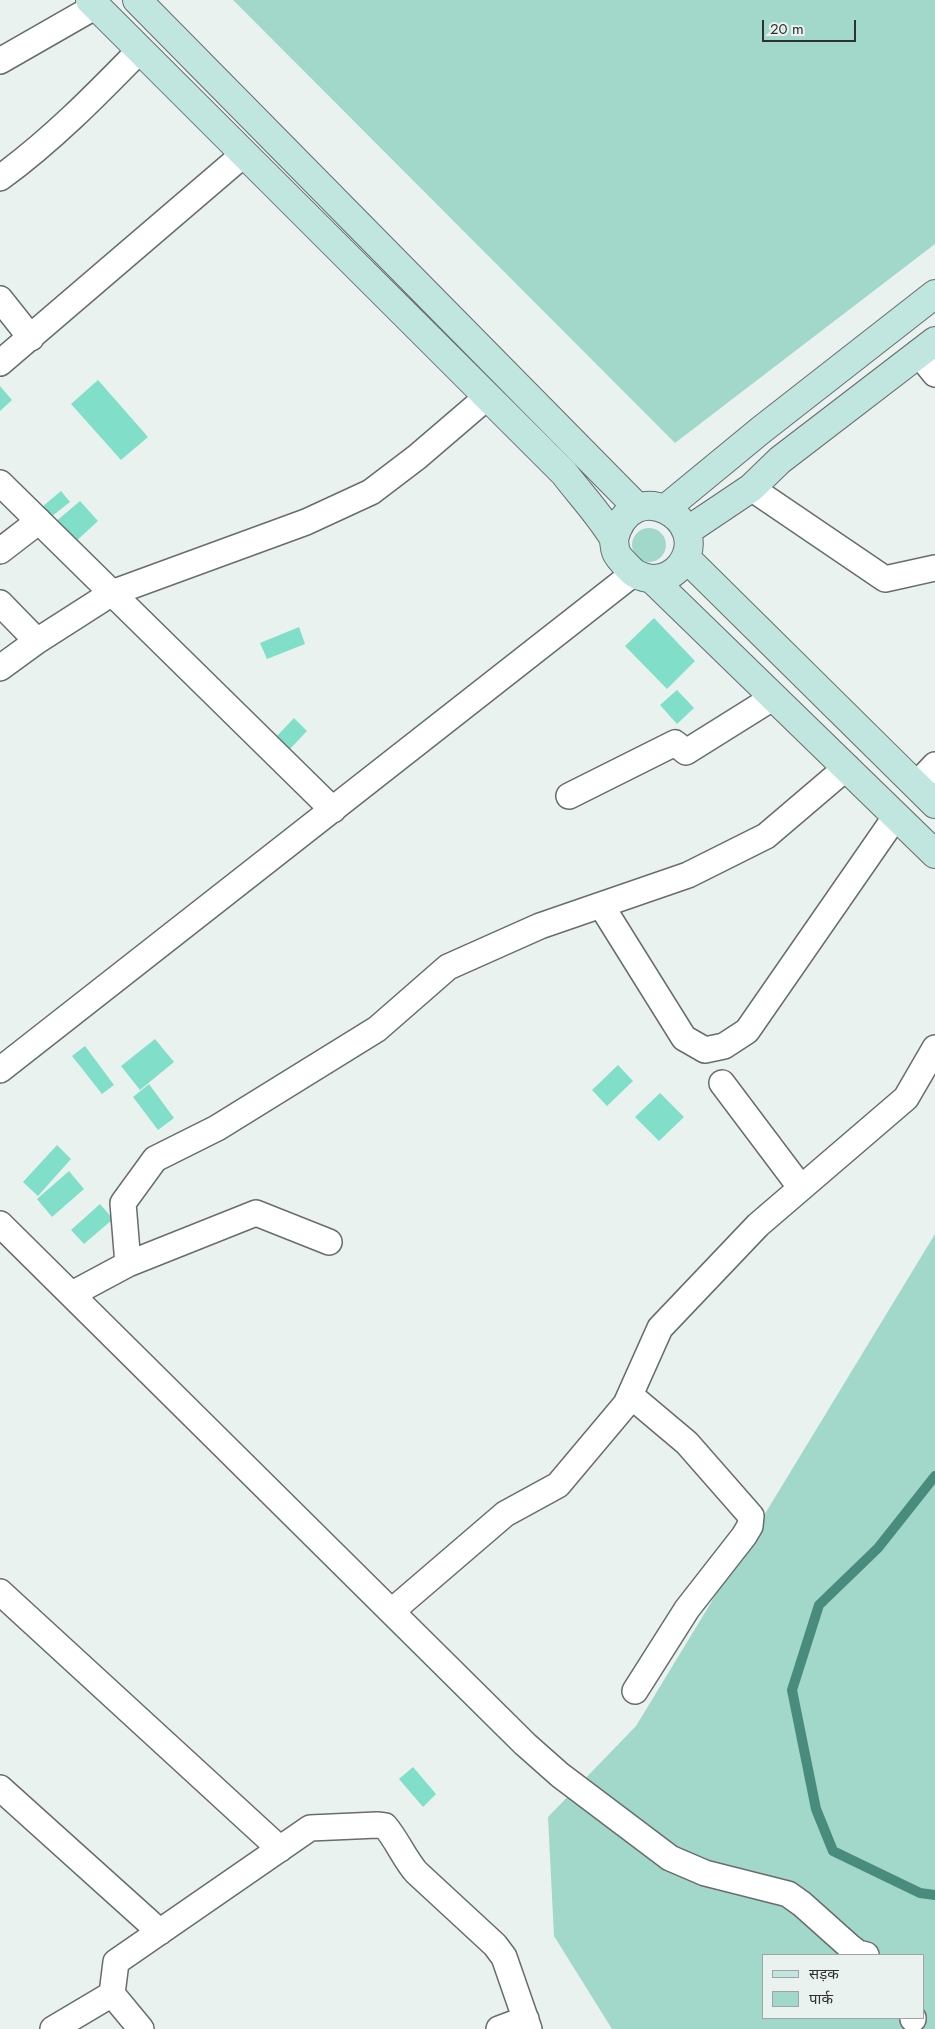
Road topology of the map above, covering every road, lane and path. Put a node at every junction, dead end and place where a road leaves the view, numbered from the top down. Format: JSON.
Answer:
{"nodes":[{"id":1,"x":137,"y":0,"type":"edge"},
{"id":2,"x":93,"y":3,"type":"edge"},
{"id":3,"x":140,"y":50,"type":"junction"},
{"id":4,"x":0,"y":62,"type":"edge"},
{"id":5,"x":244,"y":154,"type":"junction"},
{"id":6,"x":0,"y":178,"type":"edge"},
{"id":7,"x":935,"y":294,"type":"edge"},
{"id":8,"x":0,"y":300,"type":"edge"},
{"id":9,"x":31,"y":338,"type":"junction"},
{"id":10,"x":930,"y":356,"type":"edge"},
{"id":11,"x":0,"y":364,"type":"edge"},
{"id":12,"x":486,"y":397,"type":"junction"},
{"id":13,"x":0,"y":482,"type":"edge"},
{"id":14,"x":752,"y":488,"type":"junction"},
{"id":15,"x":637,"y":507,"type":"junction"},
{"id":16,"x":665,"y":509,"type":"junction"},
{"id":17,"x":39,"y":521,"type":"junction"},
{"id":18,"x":687,"y":531,"type":"junction"},
{"id":19,"x":614,"y":539,"type":"junction"},
{"id":20,"x":0,"y":551,"type":"edge"},
{"id":21,"x":686,"y":558,"type":"junction"},
{"id":22,"x":935,"y":568,"type":"edge"},
{"id":23,"x":643,"y":576,"type":"junction"},
{"id":24,"x":112,"y":593,"type":"junction"},
{"id":25,"x":0,"y":603,"type":"edge"},
{"id":26,"x":37,"y":641,"type":"junction"},
{"id":27,"x":0,"y":668,"type":"edge"},
{"id":28,"x":774,"y":697,"type":"junction"},
{"id":29,"x":935,"y":765,"type":"edge"},
{"id":30,"x":847,"y":767,"type":"junction"},
{"id":31,"x":916,"y":785,"type":"junction"},
{"id":32,"x":569,"y":796,"type":"dead end"},
{"id":33,"x":935,"y":804,"type":"edge"},
{"id":34,"x":333,"y":810,"type":"junction"},
{"id":35,"x":896,"y":816,"type":"junction"},
{"id":36,"x":935,"y":854,"type":"edge"},
{"id":37,"x":601,"y":905,"type":"junction"},
{"id":38,"x":935,"y":1048,"type":"edge"},
{"id":39,"x":0,"y":1070,"type":"edge"},
{"id":40,"x":722,"y":1083,"type":"dead end"},
{"id":41,"x":801,"y":1188,"type":"junction"},
{"id":42,"x":0,"y":1224,"type":"edge"},
{"id":43,"x":329,"y":1242,"type":"dead end"},
{"id":44,"x":128,"y":1264,"type":"junction"},
{"id":45,"x":72,"y":1294,"type":"junction"},
{"id":46,"x":630,"y":1395,"type":"junction"},
{"id":47,"x":0,"y":1592,"type":"edge"},
{"id":48,"x":392,"y":1611,"type":"junction"},
{"id":49,"x":635,"y":1691,"type":"dead end"},
{"id":50,"x":0,"y":1788,"type":"edge"},
{"id":51,"x":280,"y":1849,"type":"junction"},
{"id":52,"x":160,"y":1932,"type":"junction"},
{"id":53,"x":862,"y":1954,"type":"edge"},
{"id":54,"x":112,"y":1994,"type":"junction"},
{"id":55,"x":527,"y":2024,"type":"edge"},
{"id":56,"x":53,"y":2029,"type":"edge"},
{"id":57,"x":142,"y":2029,"type":"edge"},
{"id":58,"x":499,"y":2029,"type":"edge"}],
"edges":[{"from":1,"to":15,"type":"main road"},
{"from":2,"to":3,"type":"main road"},
{"from":2,"to":4,"type":"street"},
{"from":3,"to":5,"type":"main road"},
{"from":3,"to":6,"type":"street"},
{"from":5,"to":9,"type":"street"},
{"from":5,"to":12,"type":"main road"},
{"from":7,"to":16,"type":"main road"},
{"from":8,"to":9,"type":"street"},
{"from":9,"to":11,"type":"street"},
{"from":10,"to":14,"type":"main road"},
{"from":12,"to":19,"type":"main road"},
{"from":12,"to":24,"type":"street"},
{"from":13,"to":17,"type":"street"},
{"from":14,"to":18,"type":"main road"},
{"from":14,"to":22,"type":"street"},
{"from":15,"to":16,"type":"main road"},
{"from":15,"to":19,"type":"main road"},
{"from":16,"to":18,"type":"main road"},
{"from":17,"to":20,"type":"street"},
{"from":17,"to":24,"type":"street"},
{"from":18,"to":21,"type":"main road"},
{"from":19,"to":23,"type":"main road"},
{"from":21,"to":23,"type":"main road"},
{"from":21,"to":31,"type":"main road"},
{"from":23,"to":28,"type":"main road"},
{"from":23,"to":34,"type":"street"},
{"from":24,"to":26,"type":"street"},
{"from":24,"to":34,"type":"street"},
{"from":25,"to":26,"type":"street"},
{"from":26,"to":27,"type":"street"},
{"from":28,"to":30,"type":"main road"},
{"from":28,"to":32,"type":"street"},
{"from":29,"to":31,"type":"street"},
{"from":30,"to":35,"type":"main road"},
{"from":30,"to":37,"type":"street"},
{"from":31,"to":33,"type":"main road"},
{"from":34,"to":39,"type":"street"},
{"from":35,"to":36,"type":"main road"},
{"from":35,"to":37,"type":"street"},
{"from":37,"to":44,"type":"street"},
{"from":38,"to":41,"type":"street"},
{"from":40,"to":41,"type":"street"},
{"from":41,"to":46,"type":"street"},
{"from":42,"to":45,"type":"street"},
{"from":43,"to":44,"type":"street"},
{"from":44,"to":45,"type":"street"},
{"from":45,"to":48,"type":"street"},
{"from":46,"to":48,"type":"street"},
{"from":46,"to":49,"type":"street"},
{"from":47,"to":51,"type":"street"},
{"from":48,"to":53,"type":"street"},
{"from":50,"to":52,"type":"street"},
{"from":51,"to":52,"type":"street"},
{"from":51,"to":55,"type":"street"},
{"from":52,"to":54,"type":"street"},
{"from":54,"to":56,"type":"street"},
{"from":54,"to":57,"type":"street"},
{"from":55,"to":58,"type":"street"}]}
